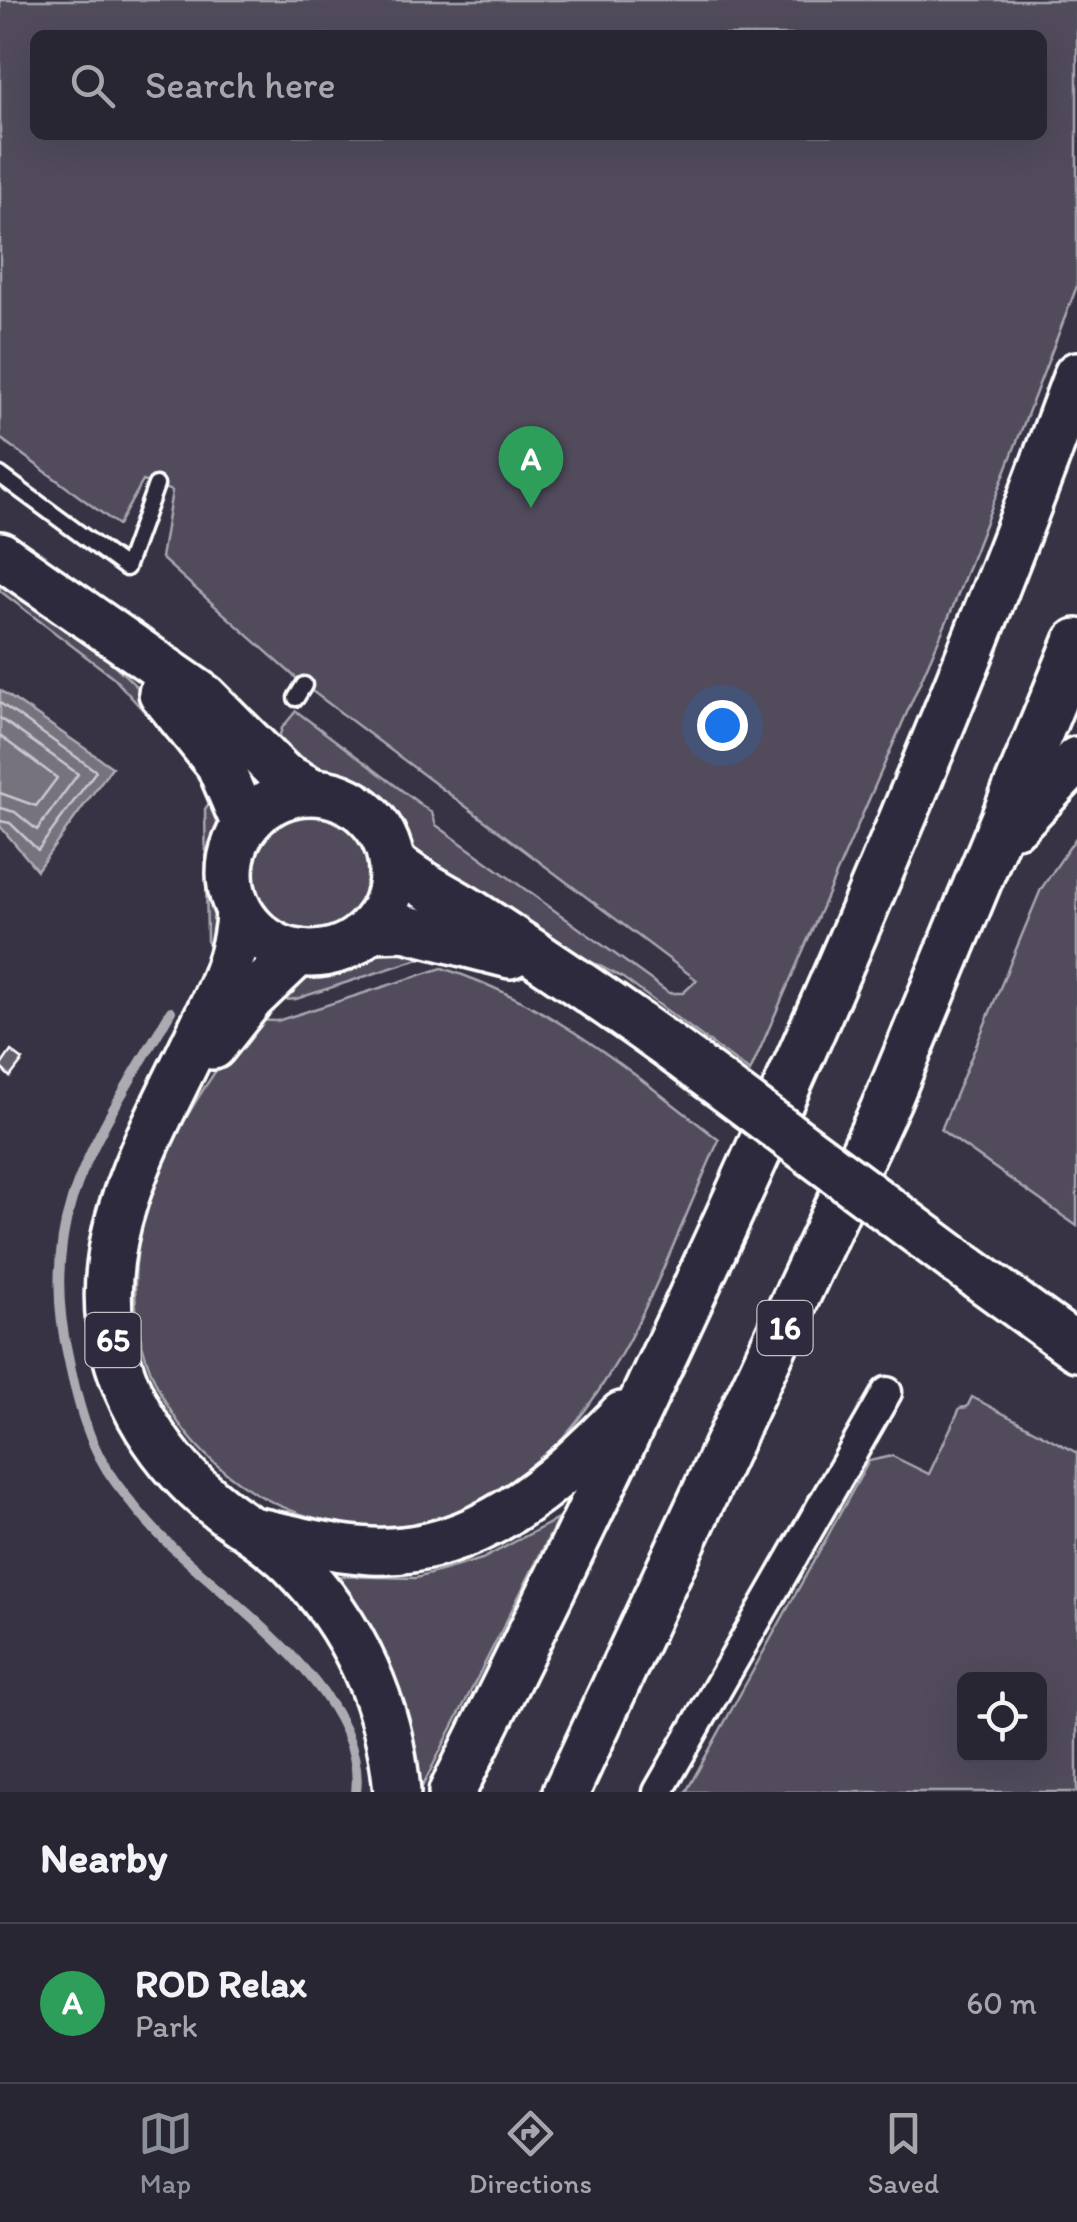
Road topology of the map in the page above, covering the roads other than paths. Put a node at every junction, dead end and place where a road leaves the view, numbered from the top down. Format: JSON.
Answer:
{"nodes":[{"id":1,"x":1077,"y":376,"type":"edge"},
{"id":2,"x":0,"y":475,"type":"edge"},
{"id":3,"x":156,"y":485,"type":"dead end"},
{"id":4,"x":0,"y":555,"type":"edge"},
{"id":5,"x":84,"y":618,"type":"junction"},
{"id":6,"x":1077,"y":642,"type":"edge"},
{"id":7,"x":1077,"y":760,"type":"edge"},
{"id":8,"x":312,"y":791,"type":"junction"},
{"id":9,"x":245,"y":825,"type":"junction"},
{"id":10,"x":988,"y":856,"type":"junction"},
{"id":11,"x":392,"y":862,"type":"junction"},
{"id":12,"x":238,"y":911,"type":"junction"},
{"id":13,"x":370,"y":928,"type":"junction"},
{"id":14,"x":298,"y":953,"type":"junction"},
{"id":15,"x":548,"y":966,"type":"junction"},
{"id":16,"x":165,"y":1107,"type":"junction"},
{"id":17,"x":1077,"y":1348,"type":"edge"},
{"id":18,"x":644,"y":1392,"type":"junction"},
{"id":19,"x":887,"y":1392,"type":"dead end"},
{"id":20,"x":254,"y":1530,"type":"junction"},
{"id":21,"x":397,"y":1792,"type":"edge"},
{"id":22,"x":452,"y":1792,"type":"edge"},
{"id":23,"x":566,"y":1792,"type":"edge"},
{"id":24,"x":658,"y":1792,"type":"edge"}],
"edges":[{"from":1,"to":18,"type":"main road"},
{"from":2,"to":3,"type":"lane"},
{"from":4,"to":5,"type":"main road"},
{"from":5,"to":8,"type":"main road"},
{"from":5,"to":9,"type":"main road"},
{"from":6,"to":10,"type":"main road","number":"16"},
{"from":7,"to":10,"type":"main road"},
{"from":8,"to":9,"type":"main road"},
{"from":8,"to":11,"type":"main road"},
{"from":9,"to":12,"type":"main road"},
{"from":10,"to":23,"type":"main road","number":"16"},
{"from":11,"to":13,"type":"main road"},
{"from":11,"to":15,"type":"main road"},
{"from":12,"to":14,"type":"main road"},
{"from":12,"to":16,"type":"main road"},
{"from":13,"to":14,"type":"main road"},
{"from":13,"to":15,"type":"main road"},
{"from":14,"to":16,"type":"main road","number":"65"},
{"from":15,"to":17,"type":"main road","bridge":true},
{"from":16,"to":20,"type":"main road","number":"65"},
{"from":18,"to":20,"type":"main road","number":"65"},
{"from":18,"to":22,"type":"main road"},
{"from":19,"to":24,"type":"street"},
{"from":20,"to":21,"type":"main road"}]}
